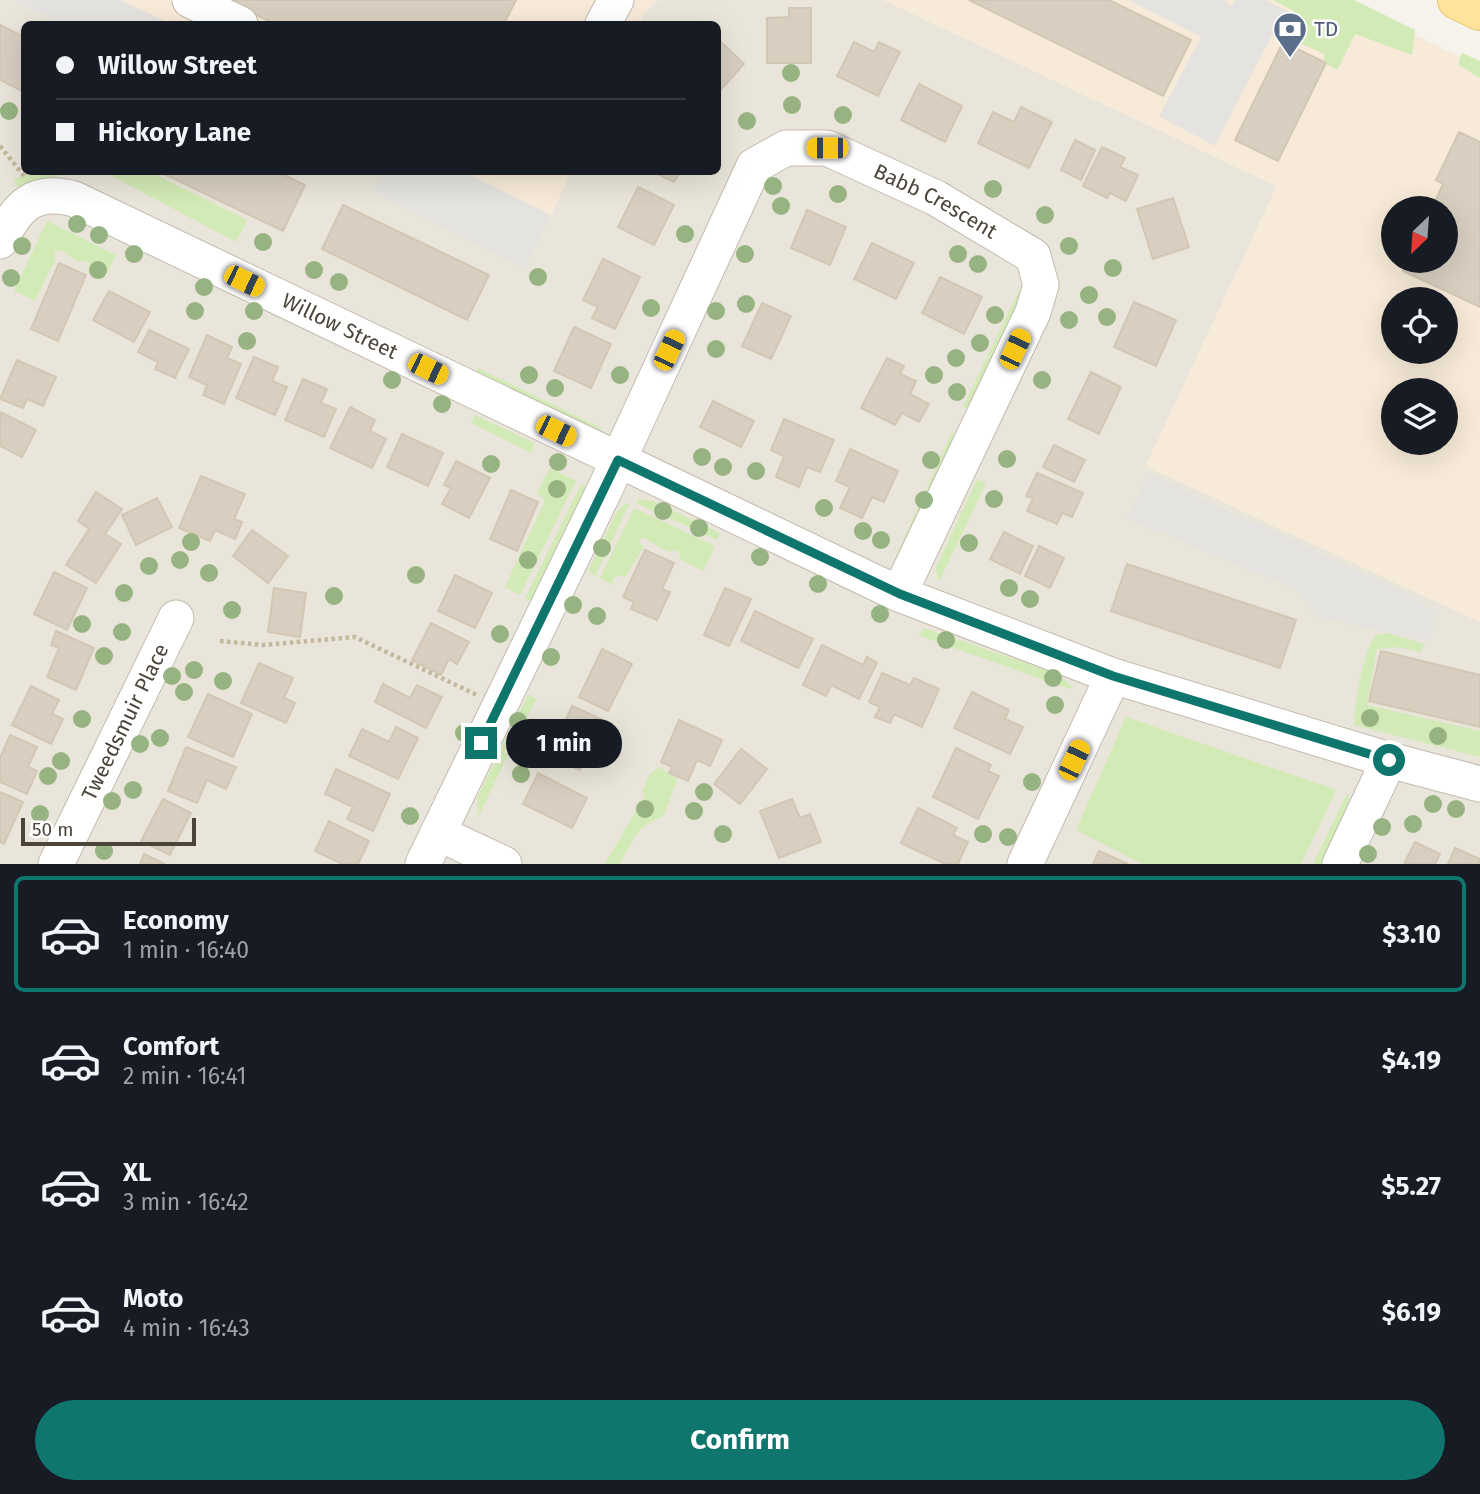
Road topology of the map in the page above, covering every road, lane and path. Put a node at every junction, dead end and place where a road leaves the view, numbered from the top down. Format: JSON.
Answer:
{"nodes":[{"id":1,"x":190,"y":0,"type":"edge"},
{"id":2,"x":616,"y":0,"type":"edge"},
{"id":3,"x":1457,"y":0,"type":"edge"},
{"id":4,"x":1480,"y":11,"type":"edge"},
{"id":5,"x":234,"y":21,"type":"edge"},
{"id":6,"x":605,"y":21,"type":"edge"},
{"id":7,"x":0,"y":146,"type":"edge"},
{"id":8,"x":21,"y":171,"type":"edge"},
{"id":9,"x":23,"y":175,"type":"edge"},
{"id":10,"x":37,"y":198,"type":"junction"},
{"id":11,"x":0,"y":241,"type":"edge"},
{"id":12,"x":618,"y":460,"type":"junction"},
{"id":13,"x":900,"y":594,"type":"junction"},
{"id":14,"x":176,"y":618,"type":"dead end"},
{"id":15,"x":220,"y":641,"type":"dead end"},
{"id":16,"x":1113,"y":676,"type":"junction"},
{"id":17,"x":500,"y":705,"type":"junction"},
{"id":18,"x":1389,"y":760,"type":"junction"},
{"id":19,"x":1480,"y":784,"type":"edge"},
{"id":20,"x":438,"y":833,"type":"junction"},
{"id":21,"x":56,"y":864,"type":"edge"},
{"id":22,"x":423,"y":864,"type":"edge"},
{"id":23,"x":504,"y":864,"type":"edge"},
{"id":24,"x":1025,"y":864,"type":"edge"},
{"id":25,"x":1340,"y":864,"type":"edge"}],
"edges":[{"from":1,"to":5,"type":"street"},
{"from":2,"to":6,"type":"street"},
{"from":3,"to":4,"type":"main road"},
{"from":7,"to":8,"type":"path"},
{"from":9,"to":10,"type":"path"},
{"from":10,"to":11,"type":"street"},
{"from":10,"to":12,"type":"street","name":"Willow Street"},
{"from":12,"to":13,"type":"street","name":"Willow Street"},
{"from":12,"to":13,"type":"street","name":"Babb Crescent"},
{"from":12,"to":17,"type":"street","name":"Babb Crescent"},
{"from":13,"to":16,"type":"street","name":"Willow Street"},
{"from":14,"to":21,"type":"street","name":"Tweedsmuir Place"},
{"from":15,"to":17,"type":"path"},
{"from":16,"to":18,"type":"street","name":"Willow Street"},
{"from":16,"to":24,"type":"street"},
{"from":17,"to":20,"type":"street","name":"Babb Crescent"},
{"from":18,"to":19,"type":"street","name":"Willow Street"},
{"from":18,"to":25,"type":"street"},
{"from":20,"to":22,"type":"street","name":"Babb Crescent"},
{"from":20,"to":23,"type":"street"}]}
